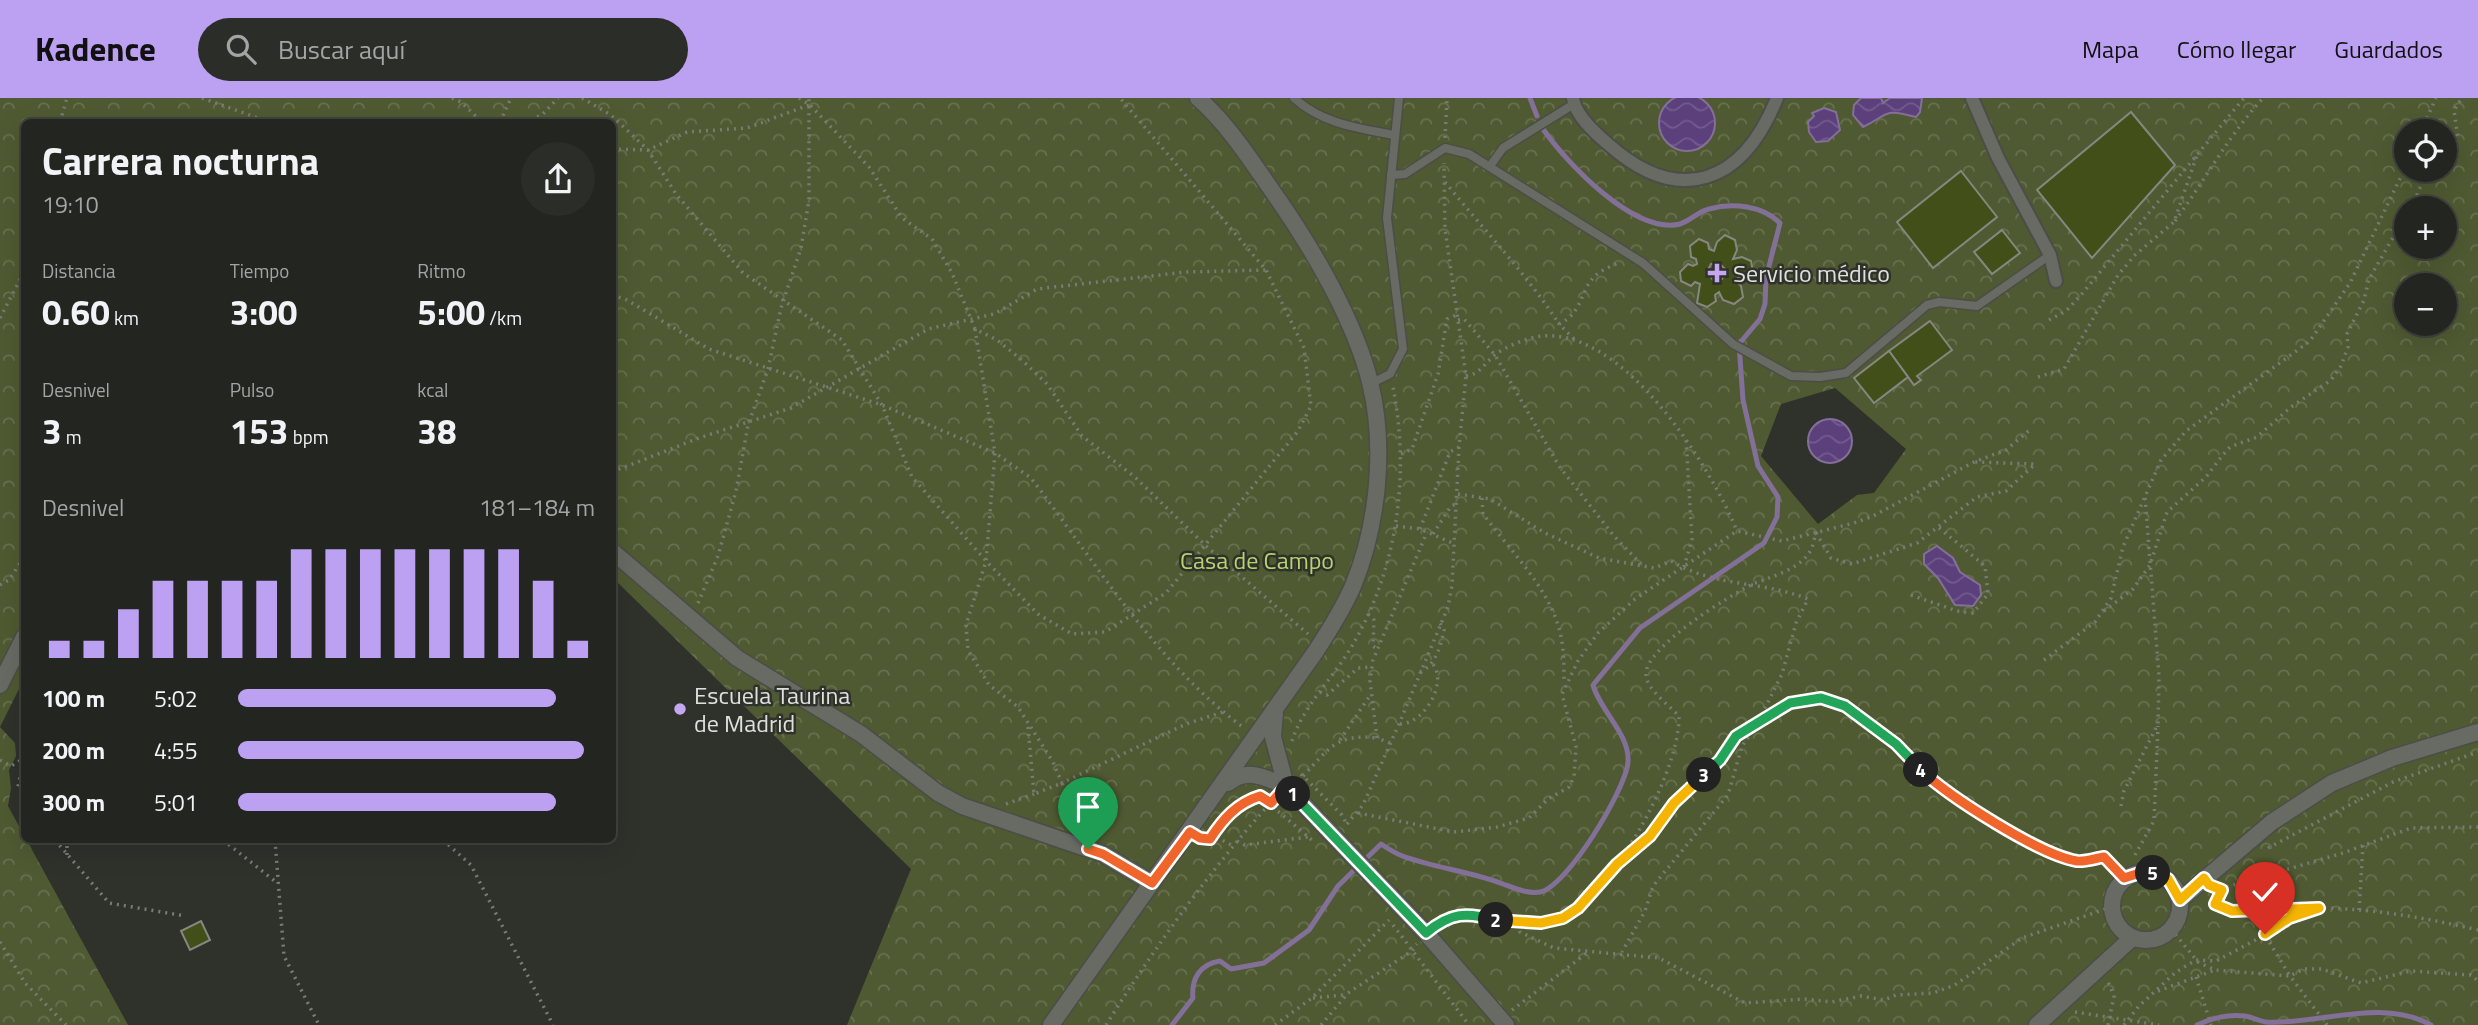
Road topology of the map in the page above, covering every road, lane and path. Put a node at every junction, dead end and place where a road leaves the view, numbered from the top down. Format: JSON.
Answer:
{"nodes":[{"id":1,"x":67,"y":98,"type":"edge"},
{"id":2,"x":202,"y":98,"type":"edge"},
{"id":3,"x":452,"y":98,"type":"edge"},
{"id":4,"x":511,"y":98,"type":"edge"},
{"id":5,"x":558,"y":98,"type":"edge"},
{"id":6,"x":582,"y":98,"type":"edge"},
{"id":7,"x":799,"y":98,"type":"edge"},
{"id":8,"x":809,"y":98,"type":"edge"},
{"id":9,"x":1120,"y":98,"type":"edge"},
{"id":10,"x":1198,"y":98,"type":"edge"},
{"id":11,"x":1294,"y":98,"type":"edge"},
{"id":12,"x":1399,"y":98,"type":"edge"},
{"id":13,"x":1447,"y":98,"type":"edge"},
{"id":14,"x":1777,"y":98,"type":"edge"},
{"id":15,"x":1972,"y":98,"type":"edge"},
{"id":16,"x":2244,"y":98,"type":"edge"},
{"id":17,"x":2263,"y":98,"type":"edge"},
{"id":18,"x":2436,"y":98,"type":"edge"},
{"id":19,"x":2462,"y":98,"type":"edge"},
{"id":20,"x":212,"y":99,"type":"edge"},
{"id":21,"x":1573,"y":101,"type":"edge"},
{"id":22,"x":810,"y":105,"type":"junction"},
{"id":23,"x":61,"y":119,"type":"edge"},
{"id":24,"x":262,"y":119,"type":"edge"},
{"id":25,"x":479,"y":119,"type":"edge"},
{"id":26,"x":500,"y":119,"type":"edge"},
{"id":27,"x":532,"y":119,"type":"edge"},
{"id":28,"x":615,"y":119,"type":"edge"},
{"id":29,"x":2426,"y":119,"type":"edge"},
{"id":30,"x":2455,"y":119,"type":"edge"},
{"id":31,"x":616,"y":120,"type":"edge"},
{"id":32,"x":1394,"y":135,"type":"junction"},
{"id":33,"x":1445,"y":148,"type":"junction"},
{"id":34,"x":616,"y":149,"type":"edge"},
{"id":35,"x":648,"y":150,"type":"junction"},
{"id":36,"x":2199,"y":150,"type":"junction"},
{"id":37,"x":1490,"y":166,"type":"junction"},
{"id":38,"x":1391,"y":175,"type":"junction"},
{"id":39,"x":1444,"y":180,"type":"junction"},
{"id":40,"x":2398,"y":182,"type":"edge"},
{"id":41,"x":2174,"y":222,"type":"junction"},
{"id":42,"x":2394,"y":236,"type":"edge"},
{"id":43,"x":2050,"y":255,"type":"junction"},
{"id":44,"x":1631,"y":256,"type":"junction"},
{"id":45,"x":1266,"y":270,"type":"junction"},
{"id":46,"x":21,"y":278,"type":"edge"},
{"id":47,"x":2056,"y":281,"type":"dead end"},
{"id":48,"x":616,"y":296,"type":"edge"},
{"id":49,"x":784,"y":299,"type":"junction"},
{"id":50,"x":0,"y":318,"type":"edge"},
{"id":51,"x":1458,"y":318,"type":"junction"},
{"id":52,"x":972,"y":319,"type":"junction"},
{"id":53,"x":2049,"y":320,"type":"dead end"},
{"id":54,"x":1559,"y":324,"type":"junction"},
{"id":55,"x":975,"y":329,"type":"junction"},
{"id":56,"x":1576,"y":341,"type":"junction"},
{"id":57,"x":1495,"y":355,"type":"junction"},
{"id":58,"x":768,"y":369,"type":"junction"},
{"id":59,"x":858,"y":369,"type":"junction"},
{"id":60,"x":1466,"y":376,"type":"junction"},
{"id":61,"x":2038,"y":377,"type":"dead end"},
{"id":62,"x":1370,"y":384,"type":"junction"},
{"id":63,"x":826,"y":387,"type":"junction"},
{"id":64,"x":881,"y":405,"type":"junction"},
{"id":65,"x":749,"y":422,"type":"junction"},
{"id":66,"x":2032,"y":428,"type":"dead end"},
{"id":67,"x":1686,"y":438,"type":"junction"},
{"id":68,"x":1459,"y":447,"type":"junction"},
{"id":69,"x":995,"y":453,"type":"junction"},
{"id":70,"x":1401,"y":454,"type":"dead end"},
{"id":71,"x":1974,"y":462,"type":"junction"},
{"id":72,"x":616,"y":471,"type":"edge"},
{"id":73,"x":1458,"y":494,"type":"junction"},
{"id":74,"x":2145,"y":495,"type":"junction"},
{"id":75,"x":1482,"y":497,"type":"junction"},
{"id":76,"x":1456,"y":503,"type":"junction"},
{"id":77,"x":1396,"y":526,"type":"dead end"},
{"id":78,"x":1938,"y":527,"type":"junction"},
{"id":79,"x":1420,"y":529,"type":"junction"},
{"id":80,"x":1737,"y":531,"type":"junction"},
{"id":81,"x":1427,"y":532,"type":"junction"},
{"id":82,"x":1816,"y":533,"type":"junction"},
{"id":83,"x":1433,"y":534,"type":"junction"},
{"id":84,"x":1455,"y":544,"type":"junction"},
{"id":85,"x":1206,"y":546,"type":"junction"},
{"id":86,"x":616,"y":555,"type":"edge"},
{"id":87,"x":985,"y":561,"type":"junction"},
{"id":88,"x":21,"y":562,"type":"edge"},
{"id":89,"x":2150,"y":565,"type":"junction"},
{"id":90,"x":1643,"y":566,"type":"junction"},
{"id":91,"x":1684,"y":569,"type":"junction"},
{"id":92,"x":1754,"y":584,"type":"junction"},
{"id":93,"x":0,"y":585,"type":"edge"},
{"id":94,"x":1911,"y":595,"type":"dead end"},
{"id":95,"x":2102,"y":612,"type":"junction"},
{"id":96,"x":1131,"y":614,"type":"junction"},
{"id":97,"x":1368,"y":614,"type":"dead end"},
{"id":98,"x":690,"y":621,"type":"junction"},
{"id":99,"x":1440,"y":623,"type":"junction"},
{"id":100,"x":21,"y":643,"type":"edge"},
{"id":101,"x":1321,"y":644,"type":"junction"},
{"id":102,"x":1377,"y":649,"type":"junction"},
{"id":103,"x":2044,"y":660,"type":"dead end"},
{"id":104,"x":1432,"y":663,"type":"junction"},
{"id":105,"x":1371,"y":667,"type":"junction"},
{"id":106,"x":1420,"y":672,"type":"junction"},
{"id":107,"x":0,"y":685,"type":"edge"},
{"id":108,"x":1564,"y":685,"type":"junction"},
{"id":109,"x":1320,"y":692,"type":"dead end"},
{"id":110,"x":1371,"y":695,"type":"junction"},
{"id":111,"x":1276,"y":710,"type":"junction"},
{"id":112,"x":1223,"y":712,"type":"junction"},
{"id":113,"x":1399,"y":724,"type":"junction"},
{"id":114,"x":2158,"y":724,"type":"junction"},
{"id":115,"x":1028,"y":725,"type":"junction"},
{"id":116,"x":1756,"y":726,"type":"junction"},
{"id":117,"x":2478,"y":732,"type":"edge"},
{"id":118,"x":1257,"y":737,"type":"junction"},
{"id":119,"x":1377,"y":738,"type":"junction"},
{"id":120,"x":1339,"y":741,"type":"junction"},
{"id":121,"x":1390,"y":743,"type":"junction"},
{"id":122,"x":2478,"y":752,"type":"edge"},
{"id":123,"x":1246,"y":754,"type":"junction"},
{"id":124,"x":0,"y":760,"type":"edge"},
{"id":125,"x":21,"y":760,"type":"edge"},
{"id":126,"x":21,"y":772,"type":"edge"},
{"id":127,"x":1283,"y":780,"type":"junction"},
{"id":128,"x":1062,"y":783,"type":"junction"},
{"id":129,"x":1221,"y":789,"type":"junction"},
{"id":130,"x":21,"y":792,"type":"edge"},
{"id":131,"x":1271,"y":803,"type":"junction"},
{"id":132,"x":2121,"y":806,"type":"dead end"},
{"id":133,"x":1358,"y":813,"type":"junction"},
{"id":134,"x":1347,"y":824,"type":"dead end"},
{"id":135,"x":2478,"y":827,"type":"edge"},
{"id":136,"x":1190,"y":832,"type":"junction"},
{"id":137,"x":1308,"y":837,"type":"junction"},
{"id":138,"x":1210,"y":839,"type":"junction"},
{"id":139,"x":1237,"y":841,"type":"junction"},
{"id":140,"x":57,"y":843,"type":"edge"},
{"id":141,"x":67,"y":843,"type":"edge"},
{"id":142,"x":227,"y":843,"type":"edge"},
{"id":143,"x":275,"y":843,"type":"edge"},
{"id":144,"x":446,"y":843,"type":"edge"},
{"id":145,"x":2363,"y":845,"type":"junction"},
{"id":146,"x":1233,"y":846,"type":"junction"},
{"id":147,"x":1320,"y":848,"type":"dead end"},
{"id":148,"x":1088,"y":849,"type":"junction"},
{"id":149,"x":2264,"y":850,"type":"dead end"},
{"id":150,"x":2135,"y":855,"type":"dead end"},
{"id":151,"x":66,"y":856,"type":"junction"},
{"id":152,"x":1617,"y":864,"type":"junction"},
{"id":153,"x":2124,"y":878,"type":"junction"},
{"id":154,"x":2204,"y":878,"type":"junction"},
{"id":155,"x":276,"y":882,"type":"junction"},
{"id":156,"x":1152,"y":883,"type":"junction"},
{"id":157,"x":2222,"y":890,"type":"junction"},
{"id":158,"x":2180,"y":900,"type":"junction"},
{"id":159,"x":2111,"y":907,"type":"junction"},
{"id":160,"x":2319,"y":908,"type":"junction"},
{"id":161,"x":2358,"y":910,"type":"junction"},
{"id":162,"x":185,"y":916,"type":"dead end"},
{"id":163,"x":1519,"y":924,"type":"junction"},
{"id":164,"x":2171,"y":929,"type":"junction"},
{"id":165,"x":2478,"y":930,"type":"edge"},
{"id":166,"x":1426,"y":933,"type":"junction"},
{"id":167,"x":2265,"y":934,"type":"junction"},
{"id":168,"x":2132,"y":938,"type":"junction"},
{"id":169,"x":0,"y":942,"type":"edge"},
{"id":170,"x":1412,"y":951,"type":"junction"},
{"id":171,"x":1589,"y":952,"type":"junction"},
{"id":172,"x":1622,"y":952,"type":"junction"},
{"id":173,"x":2196,"y":960,"type":"junction"},
{"id":174,"x":2101,"y":964,"type":"junction"},
{"id":175,"x":2215,"y":970,"type":"junction"},
{"id":176,"x":2290,"y":976,"type":"junction"},
{"id":177,"x":2196,"y":977,"type":"junction"},
{"id":178,"x":2478,"y":981,"type":"edge"},
{"id":179,"x":2154,"y":992,"type":"junction"},
{"id":180,"x":1348,"y":993,"type":"junction"},
{"id":181,"x":1312,"y":998,"type":"junction"},
{"id":182,"x":2054,"y":1009,"type":"junction"},
{"id":183,"x":1503,"y":1022,"type":"edge"},
{"id":184,"x":2108,"y":1022,"type":"edge"},
{"id":185,"x":2125,"y":1023,"type":"edge"},
{"id":186,"x":66,"y":1025,"type":"edge"},
{"id":187,"x":319,"y":1025,"type":"edge"},
{"id":188,"x":552,"y":1025,"type":"edge"},
{"id":189,"x":1051,"y":1025,"type":"edge"},
{"id":190,"x":1106,"y":1025,"type":"edge"},
{"id":191,"x":1275,"y":1025,"type":"edge"},
{"id":192,"x":1321,"y":1025,"type":"edge"},
{"id":193,"x":1469,"y":1025,"type":"edge"},
{"id":194,"x":2037,"y":1025,"type":"edge"},
{"id":195,"x":2159,"y":1025,"type":"edge"},
{"id":196,"x":2211,"y":1025,"type":"edge"},
{"id":197,"x":2327,"y":1025,"type":"edge"}],
"edges":[{"from":1,"to":23,"type":"path"},
{"from":2,"to":20,"type":"path"},
{"from":3,"to":25,"type":"path"},
{"from":4,"to":26,"type":"path"},
{"from":5,"to":27,"type":"path"},
{"from":6,"to":28,"type":"path"},
{"from":7,"to":22,"type":"path"},
{"from":8,"to":22,"type":"path"},
{"from":9,"to":45,"type":"path"},
{"from":10,"to":62,"type":"street"},
{"from":11,"to":32,"type":"lane"},
{"from":12,"to":32,"type":"lane"},
{"from":13,"to":33,"type":"path"},
{"from":14,"to":21,"type":"street"},
{"from":15,"to":43,"type":"street"},
{"from":16,"to":36,"type":"path"},
{"from":17,"to":41,"type":"path"},
{"from":18,"to":29,"type":"path"},
{"from":19,"to":30,"type":"path"},
{"from":20,"to":24,"type":"path"},
{"from":21,"to":37,"type":"lane"},
{"from":22,"to":35,"type":"path"},
{"from":22,"to":49,"type":"path"},
{"from":22,"to":52,"type":"path"},
{"from":31,"to":35,"type":"path"},
{"from":32,"to":38,"type":"lane"},
{"from":33,"to":37,"type":"lane"},
{"from":33,"to":38,"type":"lane"},
{"from":33,"to":39,"type":"path"},
{"from":34,"to":35,"type":"path"},
{"from":35,"to":49,"type":"path"},
{"from":36,"to":41,"type":"path"},
{"from":36,"to":53,"type":"path"},
{"from":37,"to":44,"type":"lane"},
{"from":38,"to":62,"type":"lane"},
{"from":39,"to":51,"type":"path"},
{"from":39,"to":54,"type":"path"},
{"from":40,"to":74,"type":"path"},
{"from":41,"to":61,"type":"path"},
{"from":42,"to":89,"type":"path"},
{"from":43,"to":44,"type":"lane"},
{"from":43,"to":47,"type":"street"},
{"from":44,"to":54,"type":"path"},
{"from":45,"to":52,"type":"path"},
{"from":45,"to":85,"type":"path"},
{"from":46,"to":50,"type":"path"},
{"from":48,"to":58,"type":"path"},
{"from":49,"to":58,"type":"path"},
{"from":49,"to":59,"type":"path"},
{"from":51,"to":57,"type":"path"},
{"from":51,"to":60,"type":"path"},
{"from":51,"to":70,"type":"path"},
{"from":52,"to":55,"type":"path"},
{"from":52,"to":59,"type":"path"},
{"from":54,"to":56,"type":"path"},
{"from":55,"to":69,"type":"path"},
{"from":55,"to":85,"type":"path"},
{"from":56,"to":57,"type":"path"},
{"from":56,"to":67,"type":"path"},
{"from":57,"to":60,"type":"path"},
{"from":57,"to":90,"type":"path"},
{"from":58,"to":63,"type":"path"},
{"from":58,"to":65,"type":"path"},
{"from":59,"to":63,"type":"path"},
{"from":59,"to":64,"type":"path"},
{"from":60,"to":68,"type":"path"},
{"from":62,"to":101,"type":"street"},
{"from":63,"to":64,"type":"path"},
{"from":63,"to":65,"type":"path"},
{"from":64,"to":69,"type":"path"},
{"from":64,"to":87,"type":"path"},
{"from":65,"to":72,"type":"path"},
{"from":65,"to":98,"type":"path"},
{"from":66,"to":71,"type":"path"},
{"from":67,"to":80,"type":"path"},
{"from":67,"to":91,"type":"path"},
{"from":68,"to":73,"type":"path"},
{"from":68,"to":79,"type":"path"},
{"from":69,"to":87,"type":"path"},
{"from":69,"to":96,"type":"path"},
{"from":71,"to":78,"type":"path"},
{"from":71,"to":82,"type":"path"},
{"from":73,"to":75,"type":"path"},
{"from":73,"to":76,"type":"path"},
{"from":74,"to":89,"type":"path"},
{"from":74,"to":95,"type":"path"},
{"from":75,"to":90,"type":"path"},
{"from":75,"to":108,"type":"path"},
{"from":76,"to":83,"type":"path"},
{"from":76,"to":84,"type":"path"},
{"from":77,"to":79,"type":"path"},
{"from":78,"to":82,"type":"path"},
{"from":78,"to":94,"type":"path"},
{"from":79,"to":81,"type":"path"},
{"from":80,"to":82,"type":"path"},
{"from":80,"to":91,"type":"path"},
{"from":81,"to":83,"type":"path"},
{"from":81,"to":102,"type":"path"},
{"from":82,"to":92,"type":"path"},
{"from":83,"to":84,"type":"path"},
{"from":84,"to":99,"type":"path"},
{"from":85,"to":96,"type":"path"},
{"from":85,"to":101,"type":"path"},
{"from":86,"to":98,"type":"street"},
{"from":87,"to":96,"type":"path"},
{"from":87,"to":115,"type":"path"},
{"from":88,"to":93,"type":"path"},
{"from":89,"to":95,"type":"path"},
{"from":89,"to":114,"type":"path"},
{"from":90,"to":91,"type":"path"},
{"from":91,"to":92,"type":"path"},
{"from":91,"to":108,"type":"path"},
{"from":92,"to":116,"type":"path"},
{"from":92,"to":152,"type":"path"},
{"from":95,"to":103,"type":"path"},
{"from":96,"to":112,"type":"path"},
{"from":97,"to":102,"type":"path"},
{"from":98,"to":148,"type":"street"},
{"from":99,"to":104,"type":"path"},
{"from":99,"to":106,"type":"path"},
{"from":100,"to":107,"type":"street"},
{"from":101,"to":111,"type":"street"},
{"from":102,"to":105,"type":"path"},
{"from":104,"to":106,"type":"path"},
{"from":104,"to":113,"type":"path"},
{"from":105,"to":109,"type":"path"},
{"from":105,"to":110,"type":"path"},
{"from":106,"to":113,"type":"path"},
{"from":108,"to":133,"type":"path"},
{"from":110,"to":119,"type":"path"},
{"from":110,"to":120,"type":"path"},
{"from":111,"to":118,"type":"street"},
{"from":111,"to":127,"type":"street"},
{"from":112,"to":118,"type":"path"},
{"from":112,"to":128,"type":"path"},
{"from":113,"to":121,"type":"path"},
{"from":114,"to":132,"type":"path"},
{"from":114,"to":150,"type":"path"},
{"from":115,"to":128,"type":"path"},
{"from":115,"to":128,"type":"path"},
{"from":116,"to":152,"type":"path"},
{"from":116,"to":153,"type":"path"},
{"from":116,"to":172,"type":"path"},
{"from":117,"to":154,"type":"street"},
{"from":118,"to":123,"type":"street"},
{"from":119,"to":120,"type":"path"},
{"from":119,"to":121,"type":"path"},
{"from":120,"to":127,"type":"path"},
{"from":121,"to":133,"type":"path"},
{"from":122,"to":149,"type":"path"},
{"from":123,"to":127,"type":"street"},
{"from":123,"to":129,"type":"street"},
{"from":124,"to":125,"type":"path"},
{"from":126,"to":130,"type":"path"},
{"from":127,"to":129,"type":"street"},
{"from":127,"to":131,"type":"path"},
{"from":127,"to":166,"type":"street"},
{"from":128,"to":148,"type":"path"},
{"from":129,"to":136,"type":"street"},
{"from":131,"to":137,"type":"path"},
{"from":131,"to":138,"type":"path"},
{"from":131,"to":139,"type":"path"},
{"from":133,"to":134,"type":"path"},
{"from":135,"to":145,"type":"path"},
{"from":136,"to":138,"type":"path"},
{"from":136,"to":156,"type":"street"},
{"from":137,"to":139,"type":"path"},
{"from":137,"to":147,"type":"path"},
{"from":138,"to":146,"type":"path"},
{"from":139,"to":146,"type":"path"},
{"from":140,"to":151,"type":"path"},
{"from":141,"to":151,"type":"path"},
{"from":142,"to":155,"type":"path"},
{"from":143,"to":155,"type":"path"},
{"from":144,"to":188,"type":"path"},
{"from":145,"to":157,"type":"path"},
{"from":145,"to":161,"type":"path"},
{"from":146,"to":190,"type":"path"},
{"from":148,"to":156,"type":"street"},
{"from":151,"to":162,"type":"path"},
{"from":152,"to":163,"type":"path"},
{"from":153,"to":158,"type":"street"},
{"from":153,"to":159,"type":"street"},
{"from":154,"to":157,"type":"path"},
{"from":154,"to":158,"type":"street"},
{"from":155,"to":187,"type":"path"},
{"from":156,"to":189,"type":"street"},
{"from":157,"to":160,"type":"path"},
{"from":158,"to":164,"type":"street"},
{"from":159,"to":168,"type":"street"},
{"from":159,"to":172,"type":"path"},
{"from":160,"to":161,"type":"path"},
{"from":160,"to":167,"type":"path"},
{"from":161,"to":165,"type":"path"},
{"from":163,"to":166,"type":"path"},
{"from":163,"to":171,"type":"path"},
{"from":164,"to":168,"type":"street"},
{"from":164,"to":173,"type":"path"},
{"from":166,"to":170,"type":"path"},
{"from":166,"to":183,"type":"street"},
{"from":167,"to":173,"type":"path"},
{"from":167,"to":176,"type":"path"},
{"from":168,"to":174,"type":"street"},
{"from":169,"to":186,"type":"path"},
{"from":170,"to":180,"type":"path"},
{"from":170,"to":181,"type":"path"},
{"from":170,"to":193,"type":"path"},
{"from":171,"to":172,"type":"path"},
{"from":171,"to":183,"type":"path"},
{"from":173,"to":175,"type":"path"},
{"from":173,"to":179,"type":"path"},
{"from":174,"to":182,"type":"street"},
{"from":174,"to":184,"type":"path"},
{"from":175,"to":176,"type":"path"},
{"from":175,"to":177,"type":"path"},
{"from":176,"to":178,"type":"path"},
{"from":176,"to":197,"type":"path"},
{"from":177,"to":179,"type":"path"},
{"from":177,"to":196,"type":"path"},
{"from":179,"to":185,"type":"path"},
{"from":180,"to":181,"type":"path"},
{"from":180,"to":192,"type":"path"},
{"from":181,"to":191,"type":"path"},
{"from":182,"to":184,"type":"path"},
{"from":182,"to":194,"type":"street"},
{"from":184,"to":185,"type":"path"},
{"from":185,"to":195,"type":"path"}]}
